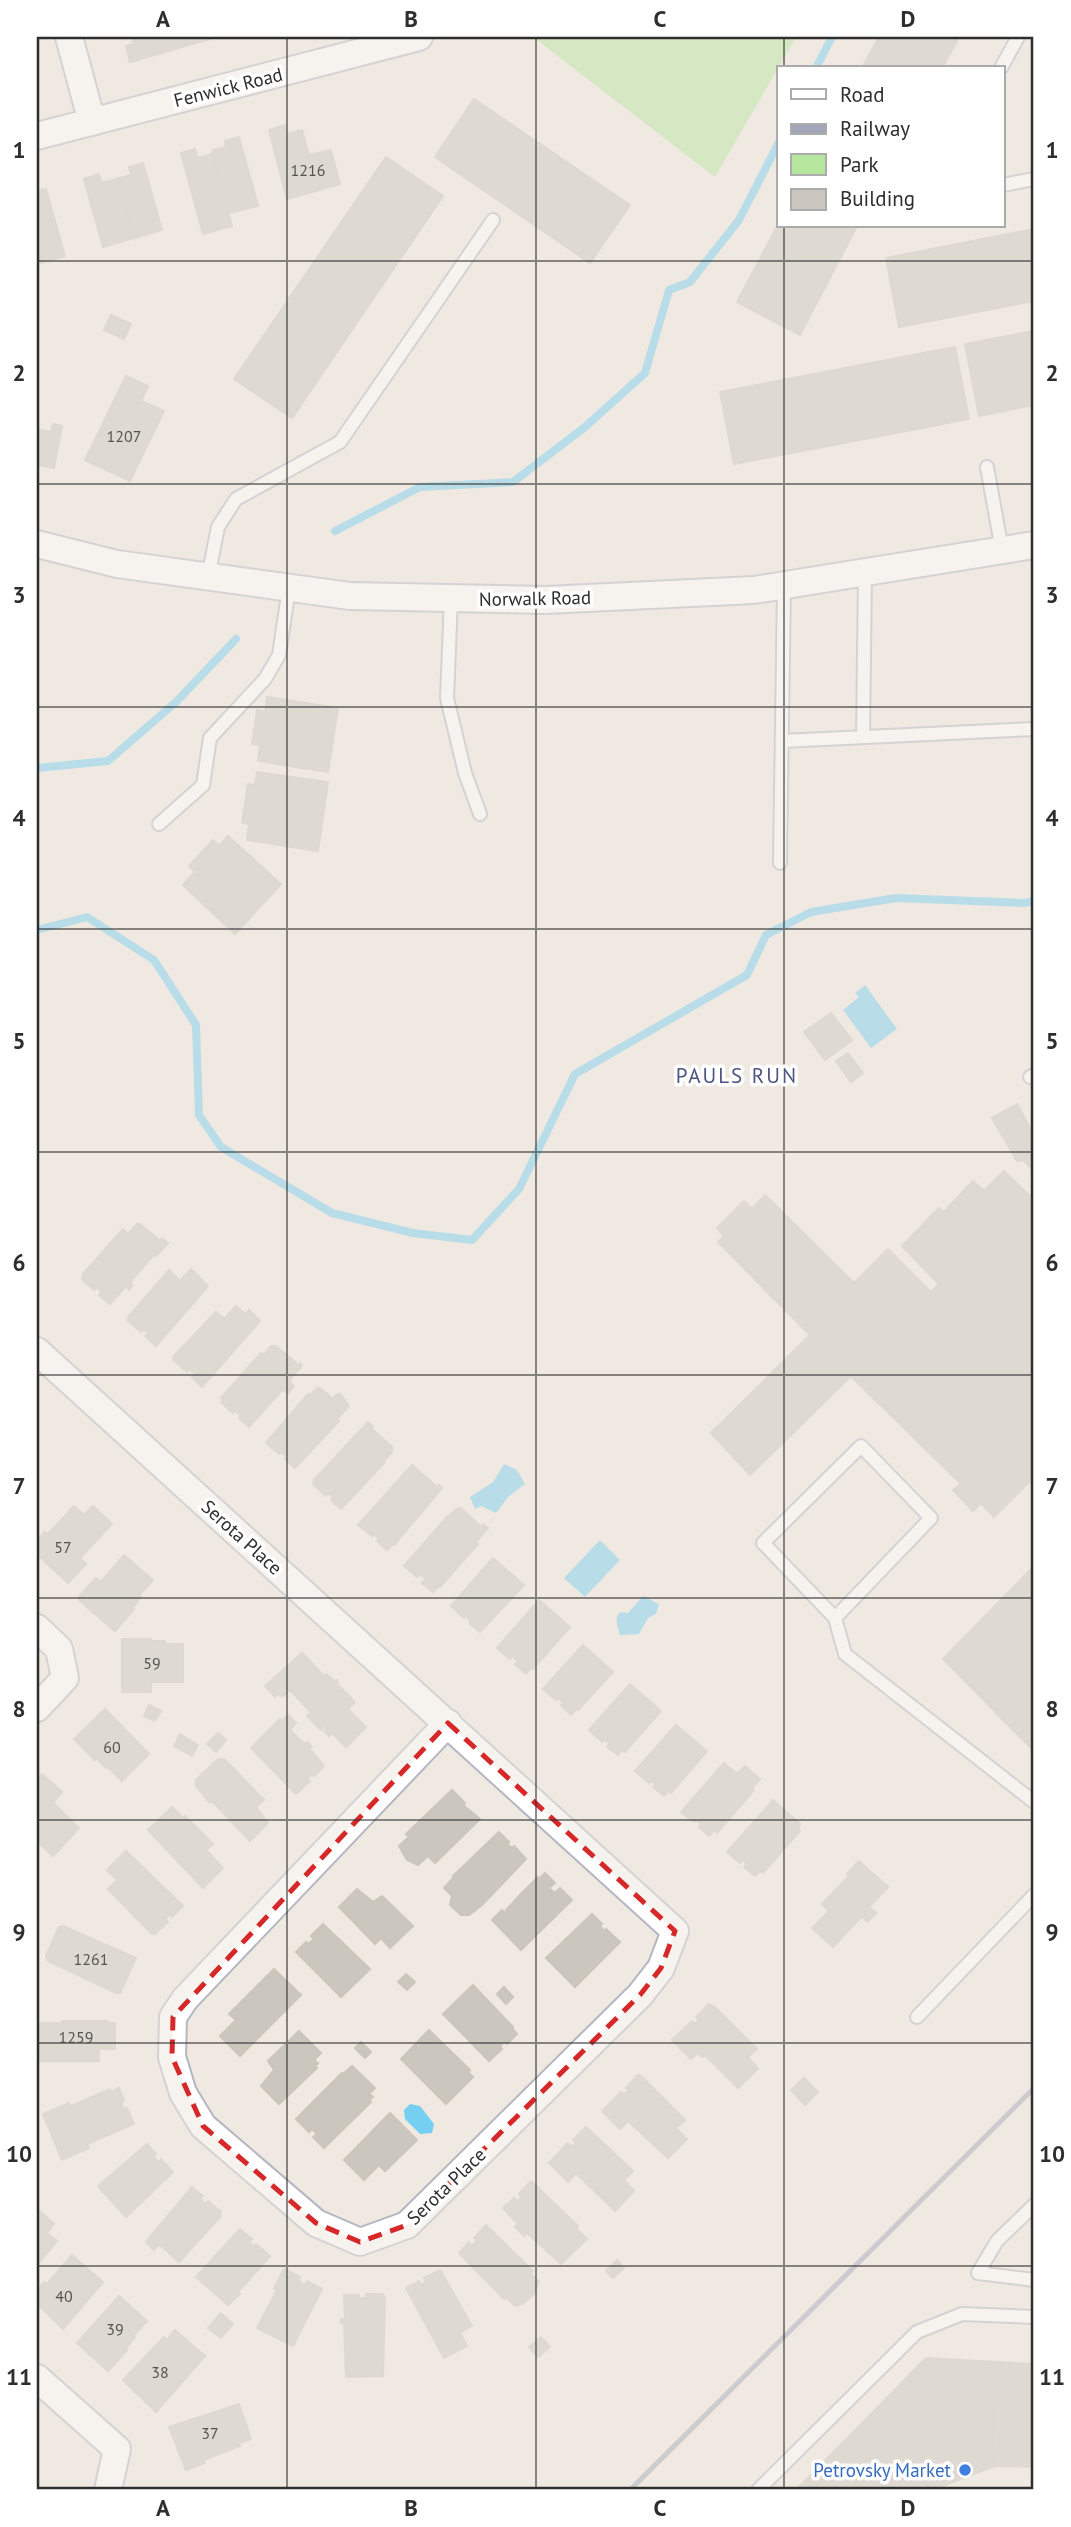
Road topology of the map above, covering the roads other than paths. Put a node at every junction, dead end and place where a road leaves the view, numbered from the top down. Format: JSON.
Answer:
{"nodes":[{"id":1,"x":69,"y":37,"type":"edge"},
{"id":2,"x":419,"y":37,"type":"edge"},
{"id":3,"x":1018,"y":37,"type":"edge"},
{"id":4,"x":1002,"y":66,"type":"edge"},
{"id":5,"x":92,"y":122,"type":"junction"},
{"id":6,"x":37,"y":136,"type":"edge"},
{"id":7,"x":1034,"y":179,"type":"edge"},
{"id":8,"x":1004,"y":185,"type":"edge"},
{"id":9,"x":493,"y":220,"type":"dead end"},
{"id":10,"x":987,"y":467,"type":"dead end"},
{"id":11,"x":37,"y":544,"type":"edge"},
{"id":12,"x":1034,"y":545,"type":"edge"},
{"id":13,"x":1002,"y":550,"type":"junction"},
{"id":14,"x":865,"y":573,"type":"junction"},
{"id":15,"x":208,"y":577,"type":"junction"},
{"id":16,"x":784,"y":585,"type":"junction"},
{"id":17,"x":289,"y":587,"type":"junction"},
{"id":18,"x":451,"y":599,"type":"junction"},
{"id":19,"x":1034,"y":729,"type":"edge"},
{"id":20,"x":863,"y":737,"type":"junction"},
{"id":21,"x":782,"y":741,"type":"junction"},
{"id":22,"x":480,"y":814,"type":"dead end"},
{"id":23,"x":159,"y":824,"type":"dead end"},
{"id":24,"x":780,"y":863,"type":"dead end"},
{"id":25,"x":37,"y":1351,"type":"edge"},
{"id":26,"x":835,"y":1618,"type":"junction"},
{"id":27,"x":37,"y":1628,"type":"edge"},
{"id":28,"x":37,"y":1708,"type":"edge"},
{"id":29,"x":448,"y":1723,"type":"junction"},
{"id":30,"x":1034,"y":1802,"type":"edge"},
{"id":31,"x":1034,"y":1895,"type":"edge"},
{"id":32,"x":916,"y":2017,"type":"dead end"},
{"id":33,"x":1034,"y":2206,"type":"edge"},
{"id":34,"x":1034,"y":2280,"type":"edge"},
{"id":35,"x":1034,"y":2317,"type":"edge"},
{"id":36,"x":37,"y":2378,"type":"edge"},
{"id":37,"x":108,"y":2490,"type":"edge"},
{"id":38,"x":758,"y":2490,"type":"edge"}],
"edges":[{"from":1,"to":5,"type":"street"},
{"from":2,"to":5,"type":"street","name":"Fenwick Road"},
{"from":3,"to":4,"type":"lane"},
{"from":5,"to":6,"type":"street","name":"Fenwick Road"},
{"from":7,"to":8,"type":"lane"},
{"from":9,"to":15,"type":"lane"},
{"from":10,"to":13,"type":"lane"},
{"from":11,"to":15,"type":"street","name":"Norwalk Road"},
{"from":12,"to":13,"type":"street","name":"Norwalk Road"},
{"from":13,"to":14,"type":"street","name":"Norwalk Road"},
{"from":14,"to":16,"type":"street","name":"Norwalk Road"},
{"from":14,"to":20,"type":"lane"},
{"from":15,"to":17,"type":"street","name":"Norwalk Road"},
{"from":16,"to":18,"type":"street","name":"Norwalk Road"},
{"from":16,"to":21,"type":"lane"},
{"from":17,"to":18,"type":"street","name":"Norwalk Road"},
{"from":17,"to":23,"type":"lane"},
{"from":18,"to":22,"type":"lane"},
{"from":19,"to":20,"type":"lane"},
{"from":20,"to":21,"type":"lane"},
{"from":21,"to":24,"type":"lane"},
{"from":25,"to":29,"type":"street","name":"Serota Place"},
{"from":26,"to":26,"type":"lane"},
{"from":26,"to":30,"type":"lane"},
{"from":27,"to":28,"type":"street"},
{"from":29,"to":29,"type":"street","name":"Serota Place"},
{"from":31,"to":32,"type":"lane"},
{"from":33,"to":34,"type":"lane"},
{"from":35,"to":38,"type":"lane"},
{"from":36,"to":37,"type":"street"}]}
